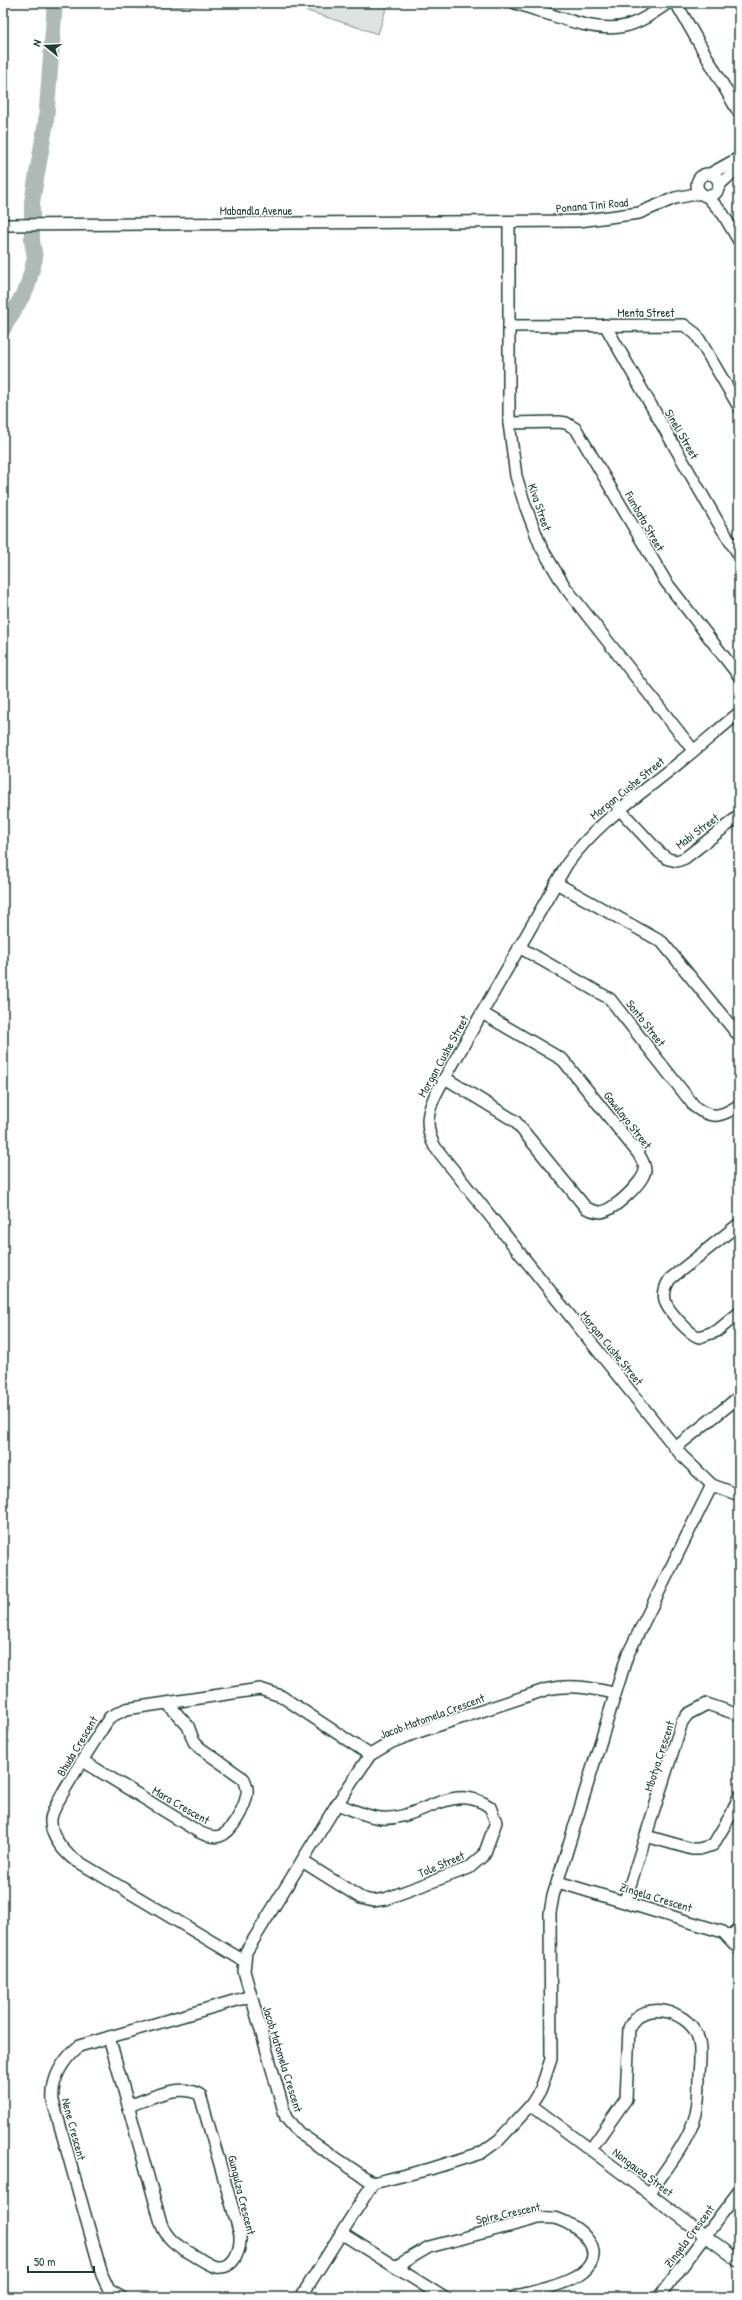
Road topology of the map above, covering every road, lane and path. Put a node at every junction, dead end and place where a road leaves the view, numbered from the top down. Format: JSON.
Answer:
{"nodes":[{"id":1,"x":515,"y":3,"type":"edge"},
{"id":2,"x":668,"y":3,"type":"edge"},
{"id":3,"x":676,"y":3,"type":"edge"},
{"id":4,"x":739,"y":113,"type":"edge"},
{"id":5,"x":739,"y":158,"type":"edge"},
{"id":6,"x":739,"y":166,"type":"edge"},
{"id":7,"x":710,"y":174,"type":"junction"},
{"id":8,"x":698,"y":181,"type":"junction"},
{"id":9,"x":711,"y":191,"type":"junction"},
{"id":10,"x":675,"y":198,"type":"junction"},
{"id":11,"x":509,"y":222,"type":"junction"},
{"id":12,"x":4,"y":225,"type":"edge"},
{"id":13,"x":739,"y":241,"type":"edge"},
{"id":14,"x":605,"y":325,"type":"junction"},
{"id":15,"x":509,"y":326,"type":"junction"},
{"id":16,"x":739,"y":407,"type":"edge"},
{"id":17,"x":510,"y":423,"type":"junction"},
{"id":18,"x":739,"y":554,"type":"edge"},
{"id":19,"x":739,"y":676,"type":"edge"},
{"id":20,"x":739,"y":713,"type":"edge"},
{"id":21,"x":693,"y":750,"type":"junction"},
{"id":22,"x":621,"y":807,"type":"junction"},
{"id":23,"x":739,"y":816,"type":"edge"},
{"id":24,"x":556,"y":883,"type":"junction"},
{"id":25,"x":519,"y":947,"type":"junction"},
{"id":26,"x":482,"y":1013,"type":"junction"},
{"id":27,"x":739,"y":1036,"type":"edge"},
{"id":28,"x":445,"y":1078,"type":"junction"},
{"id":29,"x":739,"y":1105,"type":"edge"},
{"id":30,"x":739,"y":1224,"type":"edge"},
{"id":31,"x":739,"y":1314,"type":"edge"},
{"id":32,"x":739,"y":1398,"type":"edge"},
{"id":33,"x":675,"y":1448,"type":"junction"},
{"id":34,"x":712,"y":1485,"type":"junction"},
{"id":35,"x":739,"y":1495,"type":"edge"},
{"id":36,"x":614,"y":1694,"type":"junction"},
{"id":37,"x":168,"y":1704,"type":"junction"},
{"id":38,"x":739,"y":1714,"type":"edge"},
{"id":39,"x":370,"y":1755,"type":"junction"},
{"id":40,"x":83,"y":1762,"type":"junction"},
{"id":41,"x":739,"y":1796,"type":"edge"},
{"id":42,"x":337,"y":1804,"type":"junction"},
{"id":43,"x":646,"y":1836,"type":"junction"},
{"id":44,"x":302,"y":1861,"type":"junction"},
{"id":45,"x":558,"y":1882,"type":"junction"},
{"id":46,"x":625,"y":1901,"type":"junction"},
{"id":47,"x":739,"y":1929,"type":"edge"},
{"id":48,"x":729,"y":1937,"type":"junction"},
{"id":49,"x":739,"y":1949,"type":"edge"},
{"id":50,"x":244,"y":1961,"type":"junction"},
{"id":51,"x":251,"y":1996,"type":"junction"},
{"id":52,"x":109,"y":2038,"type":"junction"},
{"id":53,"x":531,"y":2104,"type":"junction"},
{"id":54,"x":128,"y":2106,"type":"junction"},
{"id":55,"x":591,"y":2149,"type":"junction"},
{"id":56,"x":373,"y":2183,"type":"junction"},
{"id":57,"x":739,"y":2191,"type":"edge"},
{"id":58,"x":650,"y":2193,"type":"junction"},
{"id":59,"x":341,"y":2233,"type":"junction"},
{"id":60,"x":706,"y":2236,"type":"junction"},
{"id":61,"x":739,"y":2261,"type":"edge"},
{"id":62,"x":395,"y":2267,"type":"junction"},
{"id":63,"x":106,"y":2293,"type":"edge"},
{"id":64,"x":304,"y":2296,"type":"edge"},
{"id":65,"x":121,"y":2297,"type":"edge"},
{"id":66,"x":443,"y":2297,"type":"edge"},
{"id":67,"x":514,"y":2297,"type":"edge"},
{"id":68,"x":659,"y":2297,"type":"edge"}],
"edges":[{"from":1,"to":2,"type":"street"},
{"from":3,"to":4,"type":"street"},
{"from":5,"to":7,"type":"street"},
{"from":6,"to":9,"type":"street"},
{"from":7,"to":8,"type":"street"},
{"from":7,"to":9,"type":"street"},
{"from":8,"to":9,"type":"street"},
{"from":8,"to":10,"type":"street","name":"Ponana Tini Road"},
{"from":9,"to":10,"type":"street","name":"Ponana Tini Road"},
{"from":9,"to":13,"type":"street"},
{"from":10,"to":11,"type":"street","name":"Ponana Tini Road"},
{"from":11,"to":12,"type":"street","name":"Mabandla Avenue"},
{"from":11,"to":15,"type":"street","name":"Kiva Street"},
{"from":14,"to":15,"type":"street","name":"Menta Street"},
{"from":14,"to":16,"type":"street","name":"Menta Street"},
{"from":14,"to":18,"type":"street","name":"Sineli Street"},
{"from":15,"to":17,"type":"street","name":"Kiva Street"},
{"from":17,"to":19,"type":"street","name":"Fumbata Street"},
{"from":17,"to":21,"type":"street","name":"Kiva Street"},
{"from":20,"to":21,"type":"street","name":"Morgan Cushe Street"},
{"from":21,"to":22,"type":"street","name":"Morgan Cushe Street"},
{"from":22,"to":23,"type":"street","name":"Mabi Street"},
{"from":22,"to":24,"type":"street","name":"Morgan Cushe Street"},
{"from":24,"to":25,"type":"street","name":"Morgan Cushe Street"},
{"from":24,"to":27,"type":"street"},
{"from":25,"to":26,"type":"street","name":"Morgan Cushe Street"},
{"from":25,"to":29,"type":"street","name":"Sonto Street"},
{"from":26,"to":28,"type":"street","name":"Morgan Cushe Street"},
{"from":26,"to":28,"type":"street","name":"Gawulayo Street"},
{"from":28,"to":33,"type":"street","name":"Morgan Cushe Street"},
{"from":30,"to":31,"type":"street"},
{"from":32,"to":33,"type":"street"},
{"from":33,"to":34,"type":"street","name":"Morgan Cushe Street"},
{"from":34,"to":35,"type":"street"},
{"from":34,"to":36,"type":"street"},
{"from":36,"to":39,"type":"street","name":"Jacob Matomela Crescent"},
{"from":36,"to":45,"type":"street"},
{"from":37,"to":39,"type":"street","name":"Bhuda Crescent"},
{"from":37,"to":40,"type":"street","name":"Bhuda Crescent"},
{"from":37,"to":40,"type":"street","name":"Mara Crescent"},
{"from":38,"to":43,"type":"street","name":"Mbotya Crescent"},
{"from":39,"to":42,"type":"street","name":"Jacob Matomela Crescent"},
{"from":40,"to":50,"type":"street","name":"Bhuda Crescent"},
{"from":41,"to":43,"type":"street"},
{"from":42,"to":44,"type":"street","name":"Jacob Matomela Crescent"},
{"from":42,"to":44,"type":"street","name":"Tole Street"},
{"from":43,"to":46,"type":"street","name":"Mbotya Crescent"},
{"from":44,"to":50,"type":"street","name":"Jacob Matomela Crescent"},
{"from":45,"to":46,"type":"street","name":"Zingela Crescent"},
{"from":45,"to":53,"type":"street"},
{"from":46,"to":48,"type":"street","name":"Zingela Crescent"},
{"from":47,"to":48,"type":"street"},
{"from":48,"to":49,"type":"street","name":"Zingela Crescent"},
{"from":50,"to":51,"type":"street","name":"Jacob Matomela Crescent"},
{"from":51,"to":52,"type":"street","name":"Nene Crescent"},
{"from":51,"to":56,"type":"street","name":"Jacob Matomela Crescent"},
{"from":52,"to":54,"type":"street","name":"Gungulza Crescent"},
{"from":52,"to":63,"type":"street","name":"Nene Crescent"},
{"from":53,"to":55,"type":"street","name":"Nongauza Street"},
{"from":53,"to":56,"type":"street"},
{"from":54,"to":54,"type":"street","name":"Gungulza Crescent"},
{"from":55,"to":58,"type":"street","name":"Nongauza Street"},
{"from":55,"to":58,"type":"street"},
{"from":56,"to":59,"type":"street"},
{"from":57,"to":60,"type":"street","name":"Zingela Crescent"},
{"from":58,"to":60,"type":"street","name":"Nongauza Street"},
{"from":59,"to":62,"type":"street"},
{"from":59,"to":64,"type":"street"},
{"from":60,"to":61,"type":"street","name":"Nongauza Street"},
{"from":60,"to":68,"type":"street","name":"Zingela Crescent"},
{"from":62,"to":66,"type":"street"},
{"from":62,"to":67,"type":"street","name":"Spire Crescent"},
{"from":63,"to":65,"type":"street","name":"Nene Crescent"}]}
